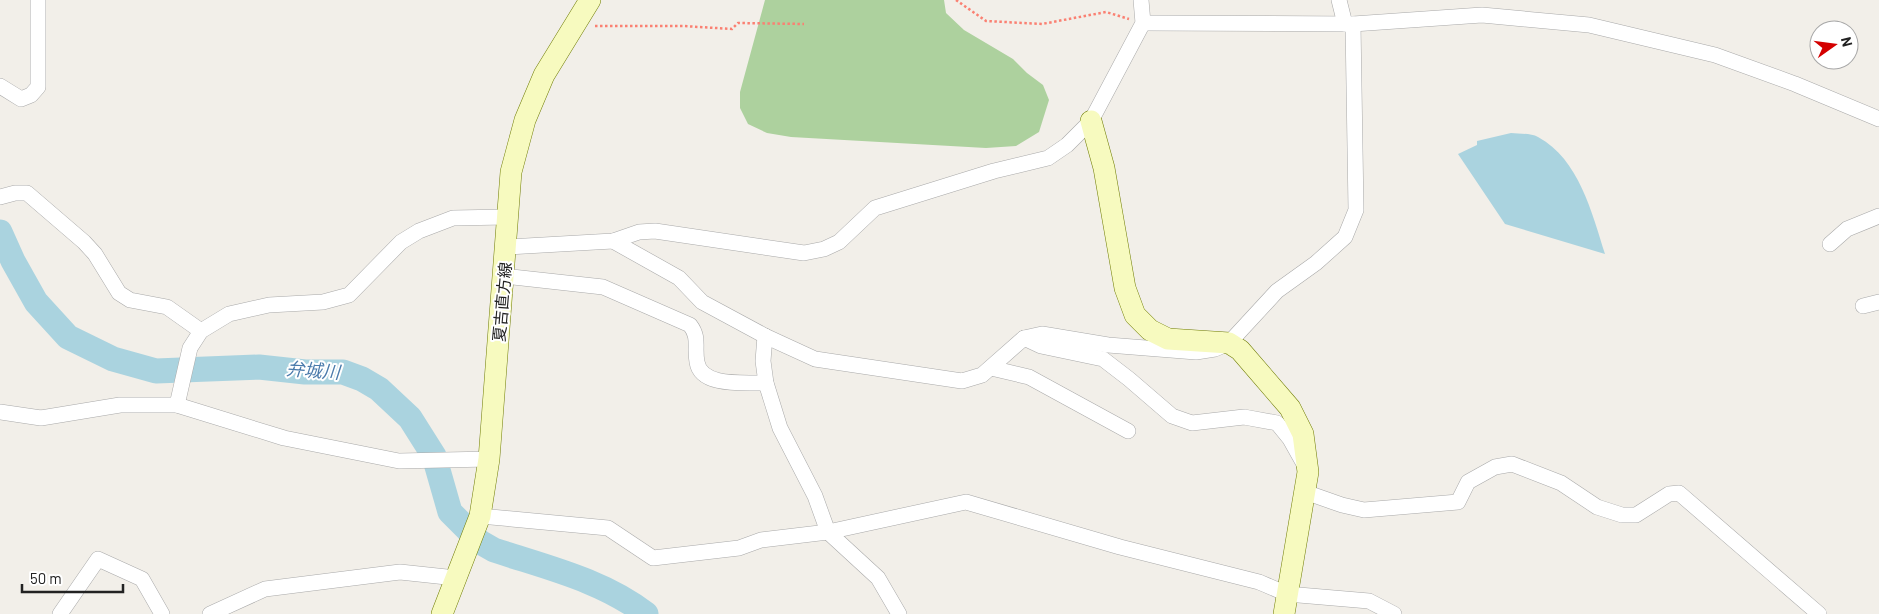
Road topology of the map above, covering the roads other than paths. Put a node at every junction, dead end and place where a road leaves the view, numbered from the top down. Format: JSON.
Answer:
{"nodes":[{"id":1,"x":38,"y":0,"type":"edge"},
{"id":2,"x":590,"y":0,"type":"edge"},
{"id":3,"x":1141,"y":0,"type":"edge"},
{"id":4,"x":1340,"y":0,"type":"edge"},
{"id":5,"x":1142,"y":23,"type":"junction"},
{"id":6,"x":1349,"y":24,"type":"junction"},
{"id":7,"x":0,"y":86,"type":"edge"},
{"id":8,"x":1879,"y":119,"type":"edge"},
{"id":9,"x":1091,"y":121,"type":"junction"},
{"id":10,"x":0,"y":197,"type":"edge"},
{"id":11,"x":1879,"y":216,"type":"edge"},
{"id":12,"x":506,"y":217,"type":"junction"},
{"id":13,"x":613,"y":241,"type":"junction"},
{"id":14,"x":1830,"y":244,"type":"dead end"},
{"id":15,"x":507,"y":248,"type":"junction"},
{"id":16,"x":504,"y":276,"type":"junction"},
{"id":17,"x":1879,"y":302,"type":"edge"},
{"id":18,"x":1863,"y":306,"type":"dead end"},
{"id":19,"x":201,"y":331,"type":"junction"},
{"id":20,"x":765,"y":336,"type":"junction"},
{"id":21,"x":1024,"y":338,"type":"junction"},
{"id":22,"x":1229,"y":343,"type":"junction"},
{"id":23,"x":990,"y":368,"type":"junction"},
{"id":24,"x":766,"y":384,"type":"junction"},
{"id":25,"x":177,"y":405,"type":"junction"},
{"id":26,"x":0,"y":412,"type":"edge"},
{"id":27,"x":1128,"y":430,"type":"dead end"},
{"id":28,"x":489,"y":459,"type":"junction"},
{"id":29,"x":1306,"y":482,"type":"junction"},
{"id":30,"x":480,"y":516,"type":"junction"},
{"id":31,"x":828,"y":532,"type":"junction"},
{"id":32,"x":460,"y":569,"type":"junction"},
{"id":33,"x":1286,"y":604,"type":"edge"},
{"id":34,"x":60,"y":614,"type":"edge"},
{"id":35,"x":162,"y":614,"type":"edge"},
{"id":36,"x":210,"y":614,"type":"edge"},
{"id":37,"x":442,"y":614,"type":"edge"},
{"id":38,"x":899,"y":614,"type":"edge"},
{"id":39,"x":1394,"y":614,"type":"edge"},
{"id":40,"x":1819,"y":614,"type":"edge"}],
"edges":[{"from":1,"to":7,"type":"street"},
{"from":2,"to":12,"type":"main road","name":"夏吉直方線"},
{"from":3,"to":5,"type":"street"},
{"from":4,"to":6,"type":"street"},
{"from":5,"to":6,"type":"street"},
{"from":5,"to":9,"type":"street"},
{"from":6,"to":8,"type":"street"},
{"from":6,"to":22,"type":"street"},
{"from":9,"to":13,"type":"street"},
{"from":9,"to":22,"type":"main road"},
{"from":10,"to":19,"type":"street"},
{"from":11,"to":14,"type":"street"},
{"from":12,"to":15,"type":"main road","name":"夏吉直方線"},
{"from":12,"to":19,"type":"street"},
{"from":13,"to":15,"type":"street"},
{"from":13,"to":20,"type":"street"},
{"from":15,"to":16,"type":"main road","name":"夏吉直方線"},
{"from":16,"to":24,"type":"street"},
{"from":16,"to":28,"type":"main road","name":"夏吉直方線"},
{"from":17,"to":18,"type":"street"},
{"from":19,"to":25,"type":"street"},
{"from":20,"to":23,"type":"street"},
{"from":20,"to":24,"type":"street"},
{"from":21,"to":22,"type":"street"},
{"from":21,"to":23,"type":"street"},
{"from":21,"to":29,"type":"street"},
{"from":22,"to":29,"type":"main road"},
{"from":23,"to":27,"type":"street"},
{"from":24,"to":31,"type":"street"},
{"from":25,"to":26,"type":"street"},
{"from":25,"to":28,"type":"street"},
{"from":28,"to":30,"type":"main road","name":"夏吉直方線"},
{"from":29,"to":33,"type":"main road"},
{"from":29,"to":40,"type":"street"},
{"from":30,"to":31,"type":"street"},
{"from":30,"to":32,"type":"main road","name":"夏吉直方線"},
{"from":31,"to":33,"type":"street"},
{"from":31,"to":38,"type":"street"},
{"from":32,"to":36,"type":"street"},
{"from":32,"to":37,"type":"main road","name":"夏吉直方線"},
{"from":33,"to":39,"type":"street"},
{"from":34,"to":35,"type":"street"}]}
